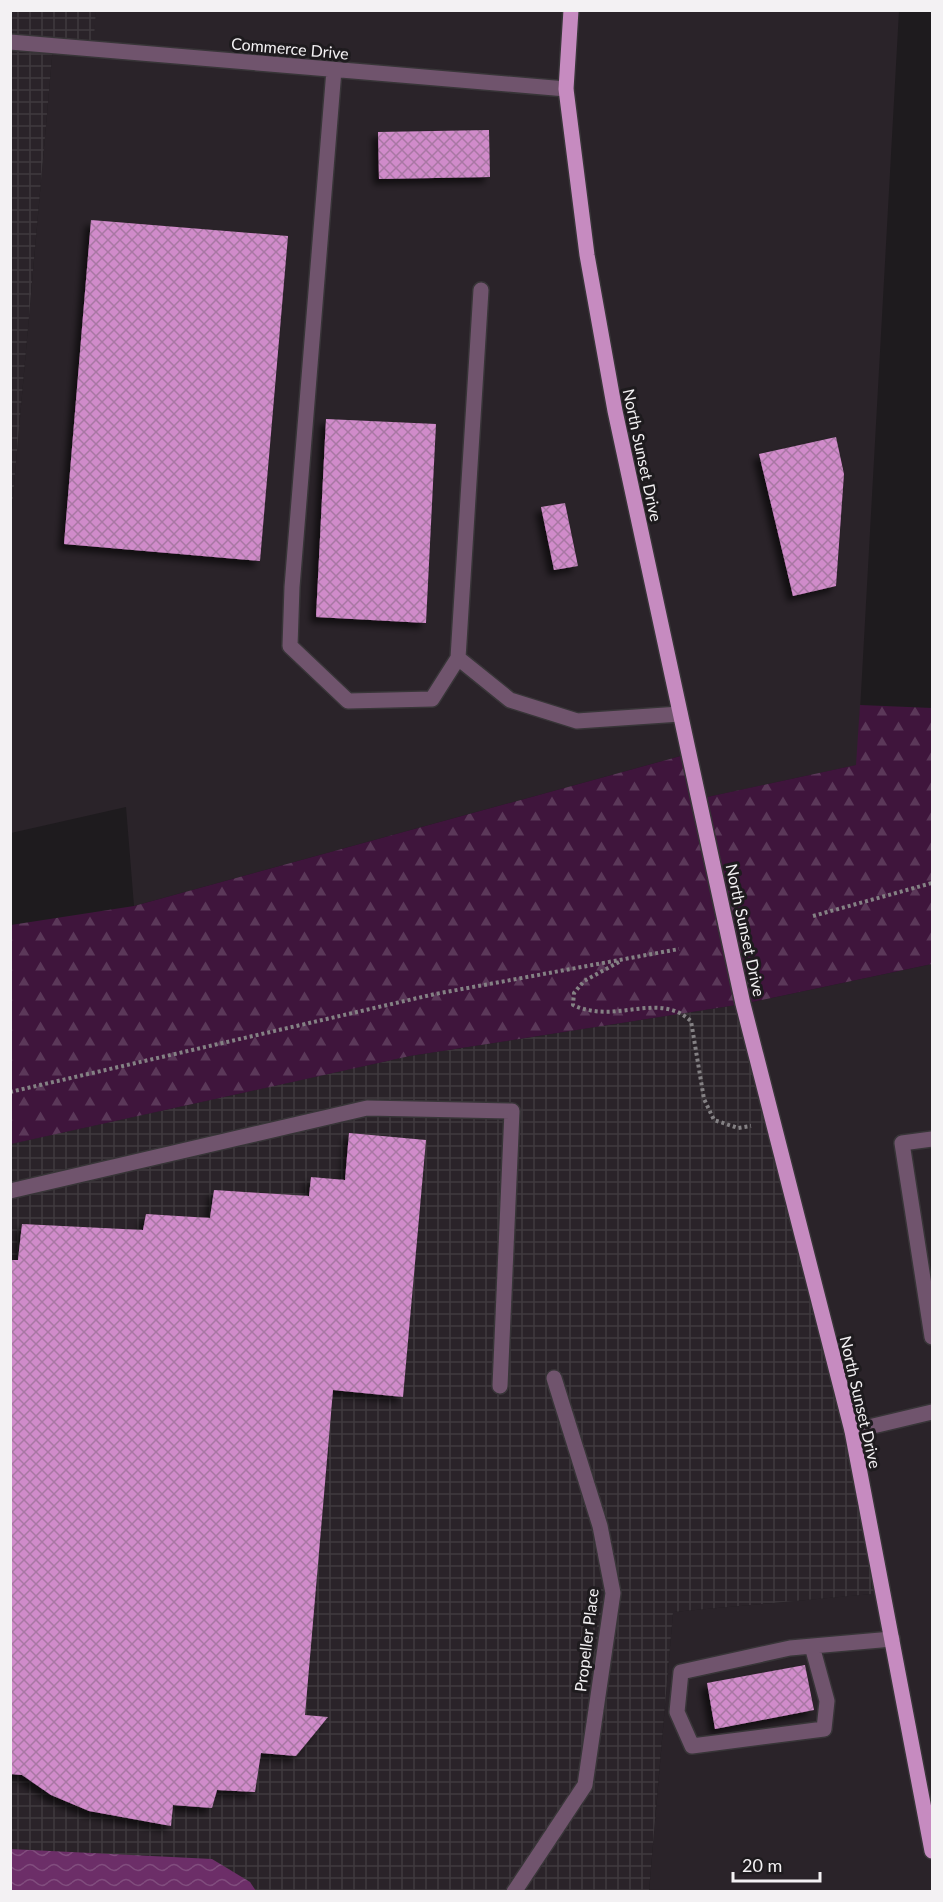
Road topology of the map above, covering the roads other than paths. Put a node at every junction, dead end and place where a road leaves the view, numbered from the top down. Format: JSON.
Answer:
{"nodes":[{"id":1,"x":571,"y":10,"type":"edge"},
{"id":2,"x":10,"y":42,"type":"edge"},
{"id":3,"x":334,"y":70,"type":"junction"},
{"id":4,"x":566,"y":89,"type":"junction"},
{"id":5,"x":481,"y":290,"type":"dead end"},
{"id":6,"x":458,"y":658,"type":"junction"},
{"id":7,"x":680,"y":714,"type":"junction"},
{"id":8,"x":933,"y":1139,"type":"edge"},
{"id":9,"x":10,"y":1191,"type":"edge"},
{"id":10,"x":933,"y":1337,"type":"edge"},
{"id":11,"x":554,"y":1378,"type":"dead end"},
{"id":12,"x":500,"y":1386,"type":"dead end"},
{"id":13,"x":933,"y":1412,"type":"edge"},
{"id":14,"x":852,"y":1431,"type":"junction"},
{"id":15,"x":892,"y":1639,"type":"junction"},
{"id":16,"x":812,"y":1646,"type":"junction"},
{"id":17,"x":933,"y":1851,"type":"edge"},
{"id":18,"x":514,"y":1892,"type":"edge"}],
"edges":[{"from":1,"to":4,"type":"main road","name":"North Sunset Drive"},
{"from":2,"to":3,"type":"street","name":"Commerce Drive"},
{"from":3,"to":4,"type":"street","name":"Commerce Drive"},
{"from":3,"to":6,"type":"street"},
{"from":4,"to":7,"type":"main road","name":"North Sunset Drive"},
{"from":5,"to":6,"type":"street"},
{"from":6,"to":7,"type":"street"},
{"from":7,"to":14,"type":"main road","name":"North Sunset Drive"},
{"from":8,"to":10,"type":"street"},
{"from":9,"to":12,"type":"street"},
{"from":11,"to":18,"type":"street","name":"Propeller Place"},
{"from":13,"to":14,"type":"street"},
{"from":14,"to":15,"type":"main road","name":"North Sunset Drive"},
{"from":15,"to":16,"type":"street"},
{"from":15,"to":17,"type":"main road","name":"North Sunset Drive"},
{"from":16,"to":16,"type":"street"}]}
